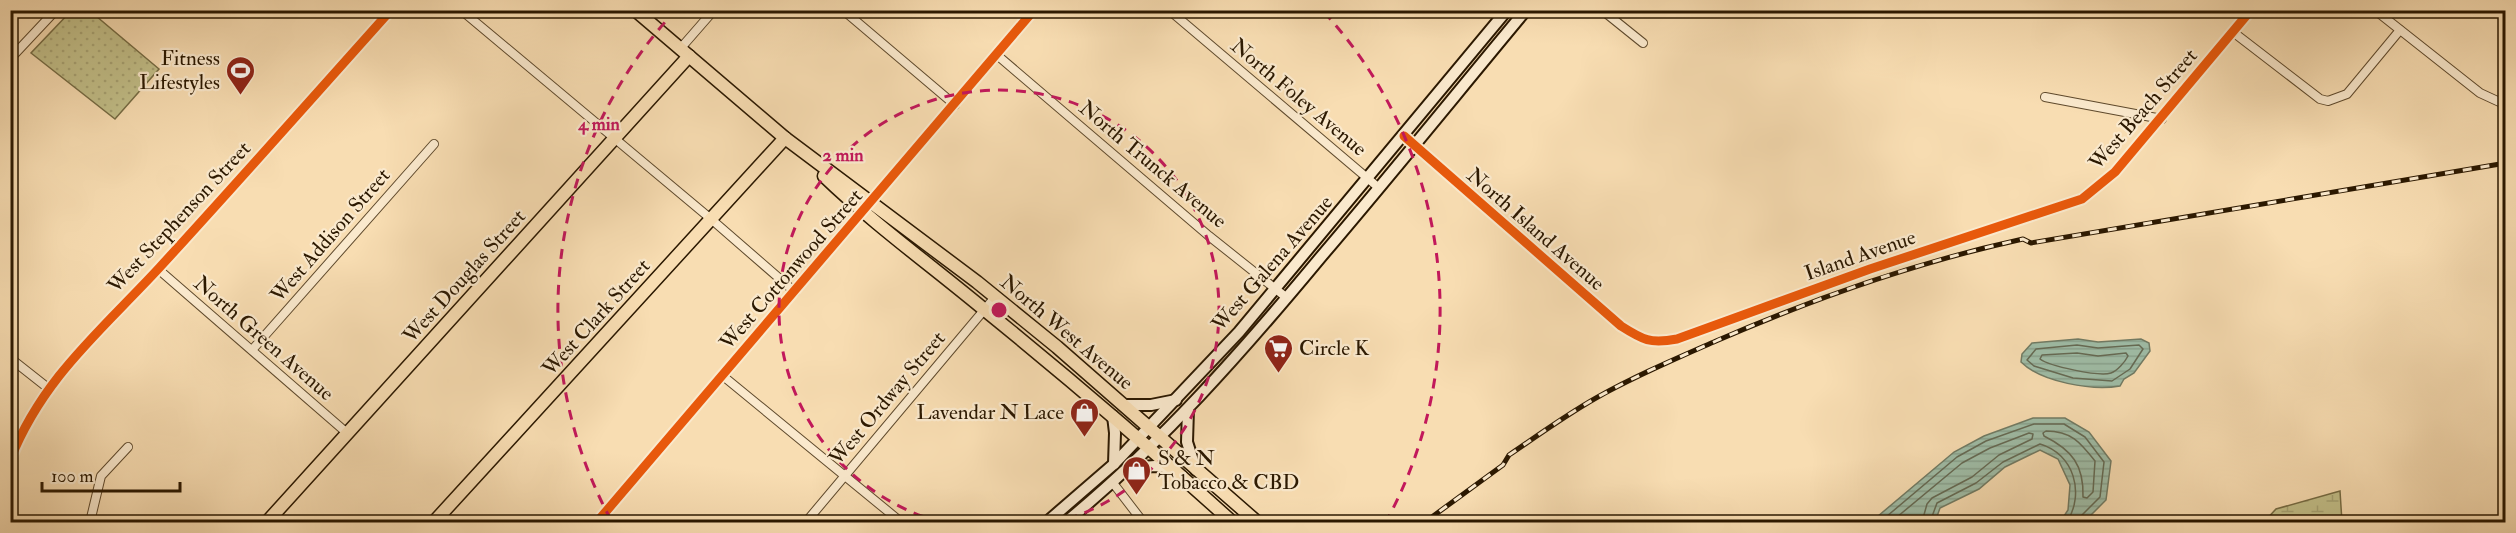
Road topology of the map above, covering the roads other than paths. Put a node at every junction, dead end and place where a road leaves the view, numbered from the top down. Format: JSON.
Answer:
{"nodes":[{"id":1,"x":43,"y":10,"type":"edge"},
{"id":2,"x":391,"y":10,"type":"edge"},
{"id":3,"x":461,"y":10,"type":"edge"},
{"id":4,"x":635,"y":10,"type":"edge"},
{"id":5,"x":714,"y":10,"type":"edge"},
{"id":6,"x":843,"y":10,"type":"edge"},
{"id":7,"x":1034,"y":10,"type":"edge"},
{"id":8,"x":1169,"y":10,"type":"edge"},
{"id":9,"x":1526,"y":10,"type":"edge"},
{"id":10,"x":1602,"y":10,"type":"edge"},
{"id":11,"x":2251,"y":10,"type":"edge"},
{"id":12,"x":2375,"y":10,"type":"edge"},
{"id":13,"x":1502,"y":12,"type":"edge"},
{"id":14,"x":53,"y":14,"type":"edge"},
{"id":15,"x":1514,"y":24,"type":"junction"},
{"id":16,"x":2400,"y":30,"type":"junction"},
{"id":17,"x":2233,"y":32,"type":"junction"},
{"id":18,"x":1643,"y":43,"type":"dead end"},
{"id":19,"x":684,"y":52,"type":"junction"},
{"id":20,"x":997,"y":55,"type":"junction"},
{"id":21,"x":10,"y":59,"type":"edge"},
{"id":22,"x":2045,"y":97,"type":"dead end"},
{"id":23,"x":955,"y":105,"type":"junction"},
{"id":24,"x":2505,"y":105,"type":"edge"},
{"id":25,"x":2162,"y":119,"type":"junction"},
{"id":26,"x":1404,"y":136,"type":"junction"},
{"id":27,"x":785,"y":138,"type":"junction"},
{"id":28,"x":614,"y":139,"type":"junction"},
{"id":29,"x":434,"y":144,"type":"dead end"},
{"id":30,"x":1415,"y":146,"type":"junction"},
{"id":31,"x":1369,"y":179,"type":"junction"},
{"id":32,"x":1379,"y":188,"type":"junction"},
{"id":33,"x":2082,"y":199,"type":"joint"},
{"id":34,"x":867,"y":208,"type":"junction"},
{"id":35,"x":711,"y":219,"type":"junction"},
{"id":36,"x":158,"y":269,"type":"junction"},
{"id":37,"x":1276,"y":290,"type":"junction"},
{"id":38,"x":795,"y":292,"type":"junction"},
{"id":39,"x":995,"y":297,"type":"junction"},
{"id":40,"x":1287,"y":298,"type":"junction"},
{"id":41,"x":984,"y":309,"type":"junction"},
{"id":42,"x":1649,"y":342,"type":"joint"},
{"id":43,"x":252,"y":350,"type":"junction"},
{"id":44,"x":10,"y":358,"type":"edge"},
{"id":45,"x":723,"y":376,"type":"junction"},
{"id":46,"x":48,"y":388,"type":"junction"},
{"id":47,"x":1176,"y":399,"type":"junction"},
{"id":48,"x":1124,"y":405,"type":"junction"},
{"id":49,"x":1188,"y":408,"type":"junction"},
{"id":50,"x":1113,"y":416,"type":"junction"},
{"id":51,"x":1149,"y":428,"type":"junction"},
{"id":52,"x":347,"y":433,"type":"junction"},
{"id":53,"x":1139,"y":438,"type":"junction"},
{"id":54,"x":1161,"y":438,"type":"junction"},
{"id":55,"x":128,"y":447,"type":"dead end"},
{"id":56,"x":1150,"y":448,"type":"junction"},
{"id":57,"x":10,"y":460,"type":"edge"},
{"id":58,"x":1114,"y":464,"type":"junction"},
{"id":59,"x":1128,"y":468,"type":"junction"},
{"id":60,"x":1173,"y":468,"type":"junction"},
{"id":61,"x":1196,"y":470,"type":"junction"},
{"id":62,"x":845,"y":476,"type":"junction"},
{"id":63,"x":1113,"y":483,"type":"junction"},
{"id":64,"x":90,"y":522,"type":"edge"},
{"id":65,"x":267,"y":522,"type":"edge"},
{"id":66,"x":434,"y":522,"type":"edge"},
{"id":67,"x":597,"y":522,"type":"edge"},
{"id":68,"x":806,"y":522,"type":"edge"},
{"id":69,"x":901,"y":522,"type":"edge"},
{"id":70,"x":1047,"y":522,"type":"edge"},
{"id":71,"x":1066,"y":522,"type":"edge"},
{"id":72,"x":1143,"y":522,"type":"edge"},
{"id":73,"x":1232,"y":522,"type":"edge"},
{"id":74,"x":1257,"y":522,"type":"edge"}],
"edges":[{"from":1,"to":14,"type":"street"},
{"from":2,"to":36,"type":"street","name":"West Stephenson Street"},
{"from":3,"to":28,"type":"street"},
{"from":4,"to":19,"type":"main road","name":"North West Avenue"},
{"from":5,"to":19,"type":"street","name":"West Douglas Street"},
{"from":6,"to":23,"type":"street"},
{"from":7,"to":20,"type":"street","name":"West Cottonwood Street"},
{"from":8,"to":31,"type":"street","name":"North Foley Avenue"},
{"from":9,"to":15,"type":"main road","name":"West Galena Avenue"},
{"from":10,"to":18,"type":"street"},
{"from":11,"to":17,"type":"street","name":"West Beach Street"},
{"from":12,"to":16,"type":"street"},
{"from":13,"to":15,"type":"street"},
{"from":13,"to":26,"type":"main road","name":"West Galena Avenue"},
{"from":14,"to":21,"type":"street"},
{"from":15,"to":30,"type":"main road","name":"West Galena Avenue"},
{"from":16,"to":17,"type":"street"},
{"from":16,"to":24,"type":"street"},
{"from":17,"to":25,"type":"street","name":"West Beach Street"},
{"from":19,"to":27,"type":"main road","name":"North West Avenue"},
{"from":19,"to":28,"type":"main road","name":"West Douglas Street"},
{"from":20,"to":23,"type":"street","name":"West Cottonwood Street"},
{"from":20,"to":37,"type":"street","name":"North Trunck Avenue"},
{"from":22,"to":25,"type":"street"},
{"from":23,"to":34,"type":"street","name":"West Cottonwood Street"},
{"from":25,"to":33,"type":"street","name":"West Beach Street"},
{"from":26,"to":30,"type":"street","name":"North Island Avenue"},
{"from":26,"to":31,"type":"main road","name":"West Galena Avenue"},
{"from":27,"to":34,"type":"main road","name":"North West Avenue"},
{"from":27,"to":35,"type":"main road","name":"West Clark Street"},
{"from":28,"to":35,"type":"street"},
{"from":28,"to":52,"type":"main road","name":"West Douglas Street"},
{"from":29,"to":43,"type":"street","name":"West Addison Street"},
{"from":30,"to":32,"type":"main road","name":"West Galena Avenue"},
{"from":30,"to":42,"type":"street","name":"North Island Avenue"},
{"from":31,"to":32,"type":"street","name":"North Foley Avenue"},
{"from":31,"to":37,"type":"main road","name":"West Galena Avenue"},
{"from":32,"to":40,"type":"main road","name":"West Galena Avenue"},
{"from":33,"to":42,"type":"street","name":"Island Avenue"},
{"from":34,"to":38,"type":"street","name":"West Cottonwood Street"},
{"from":34,"to":39,"type":"main road","name":"North West Avenue"},
{"from":34,"to":41,"type":"main road","name":"North West Avenue"},
{"from":35,"to":38,"type":"street"},
{"from":35,"to":66,"type":"main road","name":"West Clark Street"},
{"from":36,"to":43,"type":"street","name":"North Green Avenue"},
{"from":36,"to":46,"type":"street","name":"West Stephenson Street"},
{"from":37,"to":40,"type":"street","name":"North Trunck Avenue"},
{"from":37,"to":47,"type":"main road","name":"West Galena Avenue"},
{"from":38,"to":45,"type":"street","name":"West Cottonwood Street"},
{"from":39,"to":41,"type":"street","name":"West Ordway Street"},
{"from":39,"to":48,"type":"main road","name":"North West Avenue"},
{"from":40,"to":49,"type":"main road","name":"West Galena Avenue"},
{"from":41,"to":50,"type":"main road","name":"North West Avenue"},
{"from":41,"to":62,"type":"street","name":"West Ordway Street"},
{"from":43,"to":52,"type":"street","name":"North Green Avenue"},
{"from":44,"to":46,"type":"street"},
{"from":45,"to":62,"type":"street"},
{"from":45,"to":67,"type":"street","name":"West Cottonwood Street"},
{"from":46,"to":57,"type":"street","name":"West Stephenson Street"},
{"from":47,"to":48,"type":"main road"},
{"from":47,"to":51,"type":"main road","name":"West Galena Avenue"},
{"from":48,"to":51,"type":"main road","name":"North West Avenue"},
{"from":49,"to":54,"type":"main road","name":"West Galena Avenue"},
{"from":49,"to":61,"type":"main road"},
{"from":50,"to":53,"type":"main road","name":"North West Avenue"},
{"from":50,"to":58,"type":"main road"},
{"from":51,"to":53,"type":"main road","name":"West Galena Avenue"},
{"from":51,"to":54,"type":"main road","name":"North West Avenue"},
{"from":52,"to":65,"type":"main road","name":"West Douglas Street"},
{"from":53,"to":56,"type":"main road","name":"North West Avenue"},
{"from":53,"to":58,"type":"main road","name":"West Galena Avenue"},
{"from":54,"to":56,"type":"main road","name":"West Galena Avenue"},
{"from":54,"to":61,"type":"main road","name":"North West Avenue"},
{"from":55,"to":64,"type":"street"},
{"from":56,"to":59,"type":"main road","name":"West Galena Avenue"},
{"from":56,"to":60,"type":"main road","name":"North West Avenue"},
{"from":58,"to":70,"type":"main road","name":"West Galena Avenue"},
{"from":59,"to":60,"type":"main road"},
{"from":59,"to":63,"type":"main road","name":"West Galena Avenue"},
{"from":60,"to":73,"type":"main road","name":"North West Avenue"},
{"from":61,"to":74,"type":"main road","name":"North West Avenue"},
{"from":62,"to":68,"type":"street","name":"West Ordway Street"},
{"from":62,"to":69,"type":"street"},
{"from":63,"to":71,"type":"main road","name":"West Galena Avenue"},
{"from":63,"to":72,"type":"street"}]}
